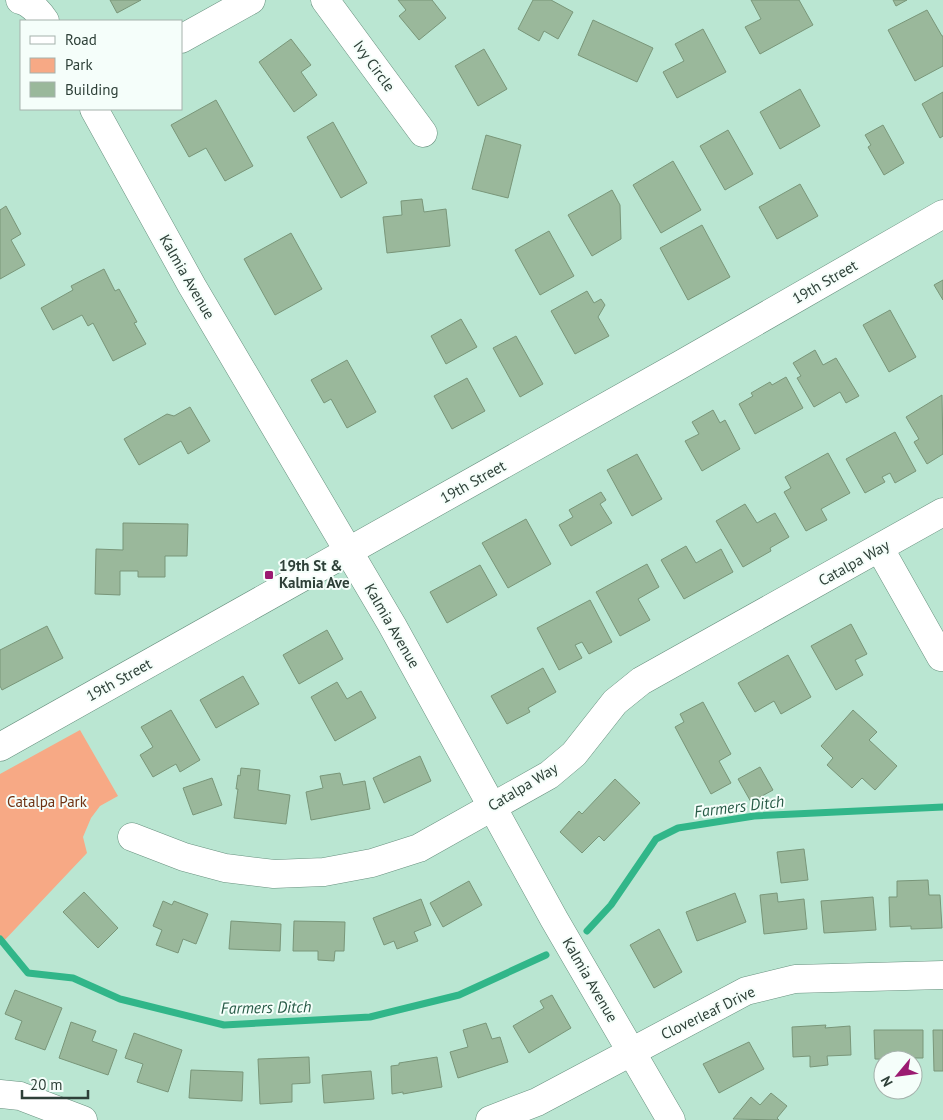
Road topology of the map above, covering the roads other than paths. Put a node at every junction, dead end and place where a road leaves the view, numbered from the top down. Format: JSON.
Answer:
{"nodes":[{"id":1,"x":24,"y":0,"type":"edge"},
{"id":2,"x":251,"y":0,"type":"edge"},
{"id":3,"x":326,"y":0,"type":"edge"},
{"id":4,"x":44,"y":20,"type":"edge"},
{"id":5,"x":182,"y":38,"type":"edge"},
{"id":6,"x":95,"y":110,"type":"edge"},
{"id":7,"x":423,"y":133,"type":"dead end"},
{"id":8,"x":943,"y":214,"type":"edge"},
{"id":9,"x":943,"y":512,"type":"edge"},
{"id":10,"x":880,"y":549,"type":"junction"},
{"id":11,"x":348,"y":551,"type":"junction"},
{"id":12,"x":941,"y":657,"type":"dead end"},
{"id":13,"x":0,"y":747,"type":"edge"},
{"id":14,"x":492,"y":806,"type":"junction"},
{"id":15,"x":132,"y":836,"type":"dead end"},
{"id":16,"x":943,"y":975,"type":"edge"},
{"id":17,"x":631,"y":1052,"type":"junction"},
{"id":18,"x":0,"y":1094,"type":"edge"},
{"id":19,"x":83,"y":1120,"type":"edge"},
{"id":20,"x":490,"y":1120,"type":"edge"},
{"id":21,"x":671,"y":1120,"type":"edge"}],
"edges":[{"from":1,"to":4,"type":"street"},
{"from":2,"to":5,"type":"street"},
{"from":3,"to":7,"type":"street","name":"Ivy Circle"},
{"from":6,"to":11,"type":"street","name":"Kalmia Avenue"},
{"from":8,"to":11,"type":"street","name":"19th Street"},
{"from":9,"to":10,"type":"street","name":"Catalpa Way"},
{"from":10,"to":12,"type":"street"},
{"from":10,"to":14,"type":"street","name":"Catalpa Way"},
{"from":11,"to":13,"type":"street","name":"19th Street"},
{"from":11,"to":14,"type":"street","name":"Kalmia Avenue"},
{"from":14,"to":15,"type":"street","name":"Catalpa Way"},
{"from":14,"to":17,"type":"street","name":"Kalmia Avenue"},
{"from":16,"to":17,"type":"street","name":"Cloverleaf Drive"},
{"from":17,"to":20,"type":"street","name":"Cloverleaf Drive"},
{"from":17,"to":21,"type":"street","name":"Kalmia Avenue"},
{"from":18,"to":19,"type":"street"}]}
